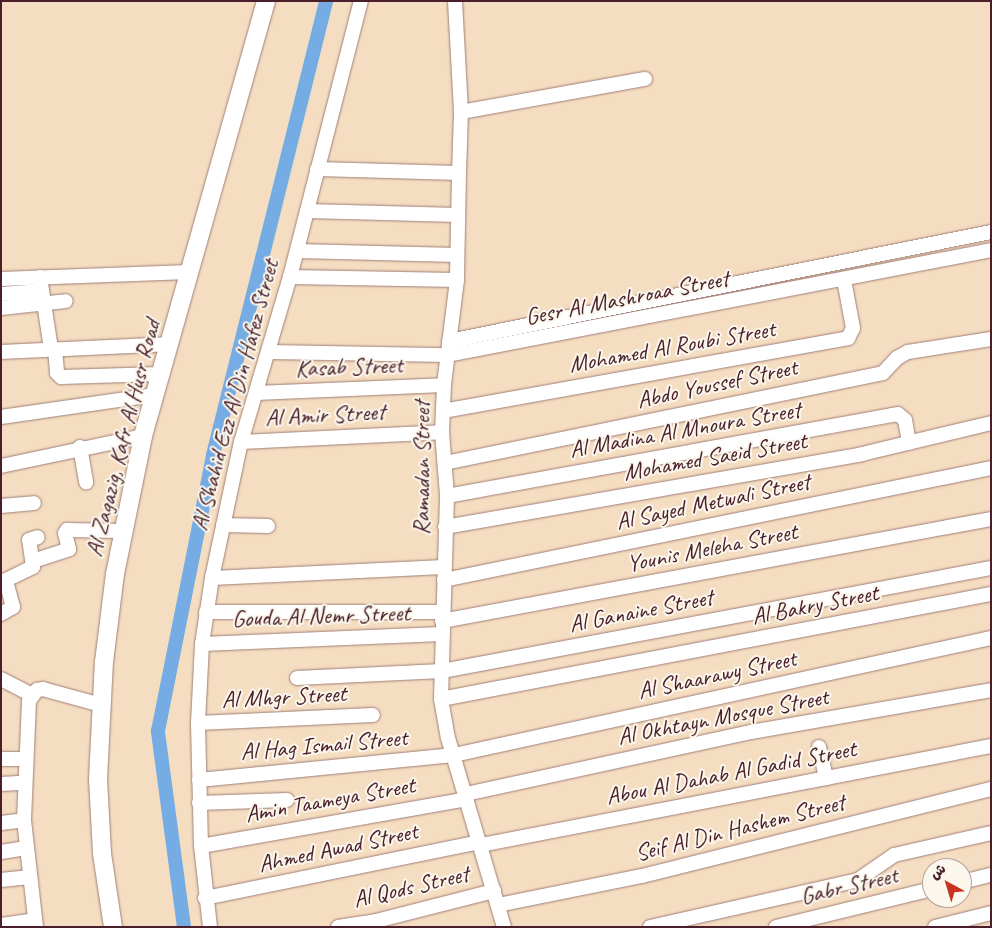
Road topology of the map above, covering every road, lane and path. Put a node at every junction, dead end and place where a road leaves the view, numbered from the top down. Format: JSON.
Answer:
{"nodes":[{"id":1,"x":266,"y":1,"type":"edge"},
{"id":2,"x":361,"y":1,"type":"edge"},
{"id":3,"x":455,"y":1,"type":"edge"},
{"id":4,"x":645,"y":79,"type":"dead end"},
{"id":5,"x":461,"y":112,"type":"junction"},
{"id":6,"x":318,"y":169,"type":"junction"},
{"id":7,"x":460,"y":173,"type":"junction"},
{"id":8,"x":307,"y":211,"type":"junction"},
{"id":9,"x":458,"y":215,"type":"junction"},
{"id":10,"x":991,"y":232,"type":"edge"},
{"id":11,"x":991,"y":250,"type":"edge"},
{"id":12,"x":297,"y":251,"type":"junction"},
{"id":13,"x":458,"y":255,"type":"junction"},
{"id":14,"x":190,"y":272,"type":"junction"},
{"id":15,"x":290,"y":277,"type":"junction"},
{"id":16,"x":1,"y":279,"type":"edge"},
{"id":17,"x":457,"y":280,"type":"junction"},
{"id":18,"x":844,"y":280,"type":"junction"},
{"id":19,"x":42,"y":290,"type":"junction"},
{"id":20,"x":1,"y":294,"type":"edge"},
{"id":21,"x":66,"y":301,"type":"dead end"},
{"id":22,"x":1,"y":308,"type":"edge"},
{"id":23,"x":449,"y":340,"type":"junction"},
{"id":24,"x":991,"y":340,"type":"edge"},
{"id":25,"x":168,"y":344,"type":"junction"},
{"id":26,"x":53,"y":349,"type":"junction"},
{"id":27,"x":1,"y":352,"type":"edge"},
{"id":28,"x":269,"y":352,"type":"junction"},
{"id":29,"x":448,"y":355,"type":"junction"},
{"id":30,"x":160,"y":374,"type":"junction"},
{"id":31,"x":444,"y":385,"type":"junction"},
{"id":32,"x":256,"y":393,"type":"junction"},
{"id":33,"x":154,"y":395,"type":"junction"},
{"id":34,"x":443,"y":411,"type":"junction"},
{"id":35,"x":1,"y":417,"type":"edge"},
{"id":36,"x":991,"y":423,"type":"edge"},
{"id":37,"x":442,"y":432,"type":"junction"},
{"id":38,"x":143,"y":436,"type":"junction"},
{"id":39,"x":241,"y":442,"type":"junction"},
{"id":40,"x":909,"y":443,"type":"junction"},
{"id":41,"x":80,"y":448,"type":"junction"},
{"id":42,"x":444,"y":463,"type":"junction"},
{"id":43,"x":1,"y":466,"type":"edge"},
{"id":44,"x":991,"y":468,"type":"edge"},
{"id":45,"x":86,"y":482,"type":"dead end"},
{"id":46,"x":447,"y":496,"type":"junction"},
{"id":47,"x":34,"y":503,"type":"dead end"},
{"id":48,"x":1,"y":506,"type":"edge"},
{"id":49,"x":991,"y":519,"type":"edge"},
{"id":50,"x":223,"y":525,"type":"junction"},
{"id":51,"x":268,"y":526,"type":"dead end"},
{"id":52,"x":446,"y":527,"type":"junction"},
{"id":53,"x":122,"y":531,"type":"junction"},
{"id":54,"x":38,"y":537,"type":"dead end"},
{"id":55,"x":33,"y":561,"type":"junction"},
{"id":56,"x":991,"y":568,"type":"edge"},
{"id":57,"x":444,"y":574,"type":"junction"},
{"id":58,"x":212,"y":578,"type":"junction"},
{"id":59,"x":991,"y":594,"type":"edge"},
{"id":60,"x":206,"y":612,"type":"junction"},
{"id":61,"x":6,"y":613,"type":"edge"},
{"id":62,"x":442,"y":622,"type":"junction"},
{"id":63,"x":991,"y":638,"type":"edge"},
{"id":64,"x":202,"y":644,"type":"junction"},
{"id":65,"x":442,"y":671,"type":"junction"},
{"id":66,"x":298,"y":678,"type":"dead end"},
{"id":67,"x":1,"y":679,"type":"edge"},
{"id":68,"x":991,"y":690,"type":"edge"},
{"id":69,"x":32,"y":695,"type":"junction"},
{"id":70,"x":441,"y":699,"type":"junction"},
{"id":71,"x":101,"y":706,"type":"junction"},
{"id":72,"x":373,"y":715,"type":"dead end"},
{"id":73,"x":198,"y":723,"type":"junction"},
{"id":74,"x":991,"y":746,"type":"edge"},
{"id":75,"x":819,"y":747,"type":"dead end"},
{"id":76,"x":454,"y":755,"type":"junction"},
{"id":77,"x":1,"y":759,"type":"edge"},
{"id":78,"x":24,"y":759,"type":"junction"},
{"id":79,"x":826,"y":778,"type":"junction"},
{"id":80,"x":198,"y":780,"type":"junction"},
{"id":81,"x":23,"y":783,"type":"junction"},
{"id":82,"x":1,"y":784,"type":"edge"},
{"id":83,"x":991,"y":789,"type":"edge"},
{"id":84,"x":466,"y":797,"type":"junction"},
{"id":85,"x":287,"y":800,"type":"dead end"},
{"id":86,"x":199,"y":803,"type":"junction"},
{"id":87,"x":24,"y":820,"type":"junction"},
{"id":88,"x":1,"y":823,"type":"edge"},
{"id":89,"x":991,"y":832,"type":"edge"},
{"id":90,"x":480,"y":843,"type":"junction"},
{"id":91,"x":201,"y":846,"type":"junction"},
{"id":92,"x":25,"y":848,"type":"junction"},
{"id":93,"x":1,"y":852,"type":"edge"},
{"id":94,"x":991,"y":875,"type":"edge"},
{"id":95,"x":28,"y":877,"type":"junction"},
{"id":96,"x":1,"y":880,"type":"edge"},
{"id":97,"x":972,"y":880,"type":"edge"},
{"id":98,"x":494,"y":891,"type":"junction"},
{"id":99,"x":922,"y":891,"type":"edge"},
{"id":100,"x":205,"y":898,"type":"junction"},
{"id":101,"x":498,"y":905,"type":"junction"},
{"id":102,"x":991,"y":913,"type":"edge"},
{"id":103,"x":35,"y":923,"type":"edge"},
{"id":104,"x":1,"y":925,"type":"edge"},
{"id":105,"x":113,"y":927,"type":"edge"},
{"id":106,"x":210,"y":927,"type":"edge"},
{"id":107,"x":338,"y":927,"type":"edge"},
{"id":108,"x":504,"y":927,"type":"edge"},
{"id":109,"x":650,"y":927,"type":"edge"},
{"id":110,"x":776,"y":927,"type":"edge"},
{"id":111,"x":935,"y":927,"type":"edge"}],
"edges":[{"from":1,"to":14,"type":"main road","name":"Al Zagazig, Kafr Al Husr Road"},
{"from":2,"to":6,"type":"street","name":"Al Shahid Ezz Al Din Hafez Street"},
{"from":3,"to":5,"type":"street","name":"Ramadan Street"},
{"from":4,"to":5,"type":"street"},
{"from":5,"to":7,"type":"street","name":"Ramadan Street"},
{"from":6,"to":7,"type":"street"},
{"from":6,"to":8,"type":"street","name":"Al Shahid Ezz Al Din Hafez Street"},
{"from":7,"to":9,"type":"street","name":"Ramadan Street"},
{"from":8,"to":9,"type":"street"},
{"from":8,"to":12,"type":"street","name":"Al Shahid Ezz Al Din Hafez Street"},
{"from":9,"to":13,"type":"street","name":"Ramadan Street"},
{"from":10,"to":23,"type":"street","name":"Gesr Al Mashroaa Street"},
{"from":11,"to":18,"type":"street","name":"Gesr Al Mashroaa Street"},
{"from":12,"to":13,"type":"street"},
{"from":12,"to":15,"type":"street","name":"Al Shahid Ezz Al Din Hafez Street"},
{"from":13,"to":17,"type":"street","name":"Ramadan Street"},
{"from":14,"to":19,"type":"street"},
{"from":14,"to":25,"type":"main road","name":"Al Zagazig, Kafr Al Husr Road"},
{"from":15,"to":17,"type":"street"},
{"from":15,"to":28,"type":"street","name":"Al Shahid Ezz Al Din Hafez Street"},
{"from":16,"to":19,"type":"street"},
{"from":17,"to":23,"type":"street","name":"Ramadan Street"},
{"from":18,"to":29,"type":"street","name":"Gesr Al Mashroaa Street"},
{"from":18,"to":34,"type":"street","name":"Mohamed Al Roubi Street"},
{"from":19,"to":20,"type":"street"},
{"from":19,"to":21,"type":"street"},
{"from":19,"to":22,"type":"street"},
{"from":19,"to":26,"type":"street"},
{"from":23,"to":29,"type":"street","name":"Ramadan Street"},
{"from":24,"to":42,"type":"street","name":"Abdo Youssef Street"},
{"from":25,"to":26,"type":"street"},
{"from":25,"to":30,"type":"main road","name":"Al Zagazig, Kafr Al Husr Road"},
{"from":26,"to":27,"type":"street"},
{"from":26,"to":30,"type":"street"},
{"from":28,"to":29,"type":"street","name":"Gesr Al Mashroaa Street"},
{"from":28,"to":32,"type":"street","name":"Al Shahid Ezz Al Din Hafez Street"},
{"from":29,"to":31,"type":"street","name":"Ramadan Street"},
{"from":30,"to":33,"type":"main road","name":"Al Zagazig, Kafr Al Husr Road"},
{"from":31,"to":32,"type":"street","name":"Kasab Street"},
{"from":31,"to":34,"type":"street","name":"Ramadan Street"},
{"from":32,"to":39,"type":"street","name":"Al Shahid Ezz Al Din Hafez Street"},
{"from":33,"to":35,"type":"street"},
{"from":33,"to":38,"type":"main road","name":"Al Zagazig, Kafr Al Husr Road"},
{"from":34,"to":37,"type":"street","name":"Ramadan Street"},
{"from":36,"to":40,"type":"street","name":"Mohamed Saeid Street"},
{"from":37,"to":39,"type":"street","name":"Al Amir Street"},
{"from":37,"to":42,"type":"street","name":"Ramadan Street"},
{"from":38,"to":41,"type":"street"},
{"from":38,"to":53,"type":"main road","name":"Al Zagazig, Kafr Al Husr Road"},
{"from":39,"to":50,"type":"street","name":"Al Shahid Ezz Al Din Hafez Street"},
{"from":40,"to":46,"type":"street","name":"Al Madina Al Mnoura Street"},
{"from":40,"to":52,"type":"street","name":"Mohamed Saeid Street"},
{"from":41,"to":43,"type":"street"},
{"from":41,"to":45,"type":"street"},
{"from":42,"to":46,"type":"street","name":"Ramadan Street"},
{"from":44,"to":57,"type":"street","name":"Al Sayed Metwali Street"},
{"from":46,"to":52,"type":"street","name":"Ramadan Street"},
{"from":47,"to":48,"type":"street"},
{"from":49,"to":62,"type":"street","name":"Younis Meleha Street"},
{"from":50,"to":51,"type":"street"},
{"from":50,"to":58,"type":"street","name":"Al Shahid Ezz Al Din Hafez Street"},
{"from":52,"to":57,"type":"street","name":"Ramadan Street"},
{"from":53,"to":55,"type":"street"},
{"from":53,"to":71,"type":"main road","name":"Al Zagazig, Kafr Al Husr Road"},
{"from":54,"to":55,"type":"street"},
{"from":55,"to":61,"type":"street"},
{"from":56,"to":65,"type":"street","name":"Al Ganaine Street"},
{"from":57,"to":58,"type":"street","name":"Al Sayed Metwali Street"},
{"from":57,"to":62,"type":"street","name":"Ramadan Street"},
{"from":58,"to":60,"type":"street","name":"Al Shahid Ezz Al Din Hafez Street"},
{"from":59,"to":70,"type":"street","name":"Al Bakry Street"},
{"from":60,"to":62,"type":"street"},
{"from":60,"to":64,"type":"street","name":"Al Shahid Ezz Al Din Hafez Street"},
{"from":62,"to":64,"type":"street","name":"Gouda Al Nemr Street"},
{"from":62,"to":65,"type":"street","name":"Ramadan Street"},
{"from":63,"to":76,"type":"street","name":"Al Shaarawy Street"},
{"from":64,"to":73,"type":"street","name":"Al Shahid Ezz Al Din Hafez Street"},
{"from":65,"to":66,"type":"street","name":"Al Ganaine Street"},
{"from":65,"to":70,"type":"street","name":"Ramadan Street"},
{"from":67,"to":69,"type":"street"},
{"from":68,"to":84,"type":"street","name":"Al Okhtayn Mosque Street"},
{"from":69,"to":71,"type":"street"},
{"from":69,"to":78,"type":"street"},
{"from":70,"to":76,"type":"street","name":"Ramadan Street"},
{"from":71,"to":105,"type":"main road","name":"Al Zagazig, Kafr Al Husr Road"},
{"from":72,"to":73,"type":"street","name":"Al Mhgr Street"},
{"from":73,"to":80,"type":"street","name":"Al Shahid Ezz Al Din Hafez Street"},
{"from":74,"to":79,"type":"street","name":"Abou Al Dahab Al Gadid Street"},
{"from":75,"to":79,"type":"street"},
{"from":76,"to":80,"type":"street","name":"Al Hag Ismail Street"},
{"from":76,"to":84,"type":"street","name":"Ramadan Street"},
{"from":77,"to":78,"type":"street"},
{"from":78,"to":81,"type":"street"},
{"from":79,"to":90,"type":"street","name":"Abou Al Dahab Al Gadid Street"},
{"from":80,"to":86,"type":"street","name":"Al Shahid Ezz Al Din Hafez Street"},
{"from":81,"to":82,"type":"street"},
{"from":81,"to":87,"type":"street"},
{"from":83,"to":101,"type":"street","name":"Seif Al Din Hashem Street"},
{"from":84,"to":90,"type":"street","name":"Ramadan Street"},
{"from":84,"to":91,"type":"street","name":"Amin Taameya Street"},
{"from":85,"to":86,"type":"street"},
{"from":86,"to":91,"type":"street","name":"Al Shahid Ezz Al Din Hafez Street"},
{"from":87,"to":88,"type":"street"},
{"from":87,"to":92,"type":"street"},
{"from":89,"to":109,"type":"street"},
{"from":90,"to":98,"type":"street","name":"Ramadan Street"},
{"from":90,"to":100,"type":"street","name":"Ahmed Awad Street"},
{"from":91,"to":100,"type":"street","name":"Al Shahid Ezz Al Din Hafez Street"},
{"from":92,"to":93,"type":"street"},
{"from":92,"to":95,"type":"street"},
{"from":94,"to":97,"type":"street"},
{"from":95,"to":96,"type":"street"},
{"from":95,"to":103,"type":"street"},
{"from":98,"to":101,"type":"street","name":"Ramadan Street"},
{"from":98,"to":107,"type":"street","name":"Al Qods Street"},
{"from":99,"to":110,"type":"street","name":"Gabr Street"},
{"from":100,"to":106,"type":"street","name":"Al Shahid Ezz Al Din Hafez Street"},
{"from":101,"to":108,"type":"street","name":"Ramadan Street"},
{"from":102,"to":111,"type":"street"},
{"from":103,"to":104,"type":"street"}]}
